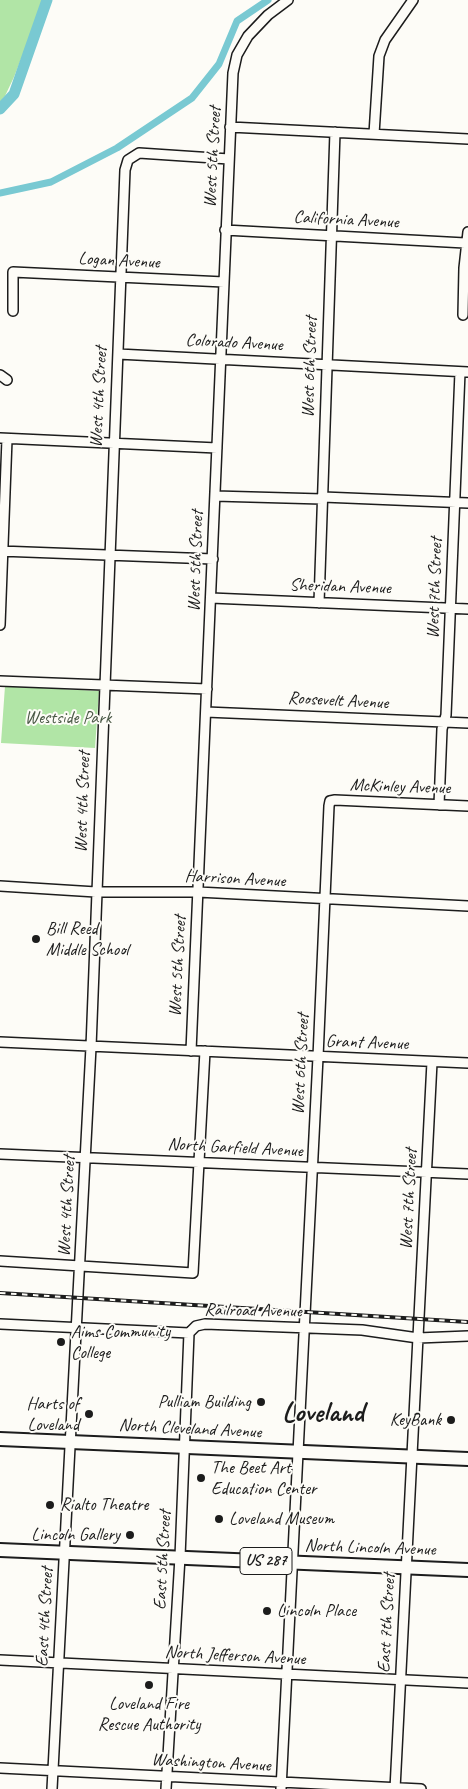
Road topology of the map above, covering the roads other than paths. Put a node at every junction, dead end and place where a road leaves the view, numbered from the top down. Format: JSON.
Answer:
{"nodes":[{"id":1,"x":288,"y":0,"type":"edge"},
{"id":2,"x":413,"y":0,"type":"edge"},
{"id":3,"x":230,"y":127,"type":"junction"},
{"id":4,"x":335,"y":132,"type":"junction"},
{"id":5,"x":374,"y":134,"type":"junction"},
{"id":6,"x":468,"y":139,"type":"edge"},
{"id":7,"x":229,"y":158,"type":"junction"},
{"id":8,"x":225,"y":230,"type":"junction"},
{"id":9,"x":468,"y":232,"type":"edge"},
{"id":10,"x":332,"y":236,"type":"junction"},
{"id":11,"x":466,"y":243,"type":"junction"},
{"id":12,"x":122,"y":277,"type":"junction"},
{"id":13,"x":224,"y":282,"type":"junction"},
{"id":14,"x":12,"y":311,"type":"dead end"},
{"id":15,"x":463,"y":315,"type":"dead end"},
{"id":16,"x":118,"y":354,"type":"junction"},
{"id":17,"x":221,"y":359,"type":"junction"},
{"id":18,"x":326,"y":365,"type":"junction"},
{"id":19,"x":464,"y":372,"type":"edge"},
{"id":20,"x":4,"y":438,"type":"edge"},
{"id":21,"x":114,"y":443,"type":"junction"},
{"id":22,"x":217,"y":448,"type":"junction"},
{"id":23,"x":215,"y":496,"type":"junction"},
{"id":24,"x":323,"y":498,"type":"junction"},
{"id":25,"x":455,"y":502,"type":"junction"},
{"id":26,"x":468,"y":503,"type":"edge"},
{"id":27,"x":1,"y":551,"type":"edge"},
{"id":28,"x":109,"y":555,"type":"junction"},
{"id":29,"x":213,"y":559,"type":"junction"},
{"id":30,"x":211,"y":598,"type":"junction"},
{"id":31,"x":319,"y":603,"type":"junction"},
{"id":32,"x":450,"y":608,"type":"junction"},
{"id":33,"x":468,"y":609,"type":"edge"},
{"id":34,"x":0,"y":625,"type":"edge"},
{"id":35,"x":0,"y":681,"type":"edge"},
{"id":36,"x":104,"y":685,"type":"junction"},
{"id":37,"x":207,"y":689,"type":"junction"},
{"id":38,"x":206,"y":712,"type":"junction"},
{"id":39,"x":444,"y":722,"type":"junction"},
{"id":40,"x":468,"y":724,"type":"edge"},
{"id":41,"x":330,"y":801,"type":"joint"},
{"id":42,"x":439,"y":804,"type":"junction"},
{"id":43,"x":468,"y":806,"type":"edge"},
{"id":44,"x":0,"y":886,"type":"edge"},
{"id":45,"x":96,"y":892,"type":"junction"},
{"id":46,"x":198,"y":892,"type":"junction"},
{"id":47,"x":324,"y":899,"type":"junction"},
{"id":48,"x":468,"y":906,"type":"edge"},
{"id":49,"x":0,"y":1042,"type":"edge"},
{"id":50,"x":91,"y":1046,"type":"junction"},
{"id":51,"x":191,"y":1051,"type":"junction"},
{"id":52,"x":205,"y":1051,"type":"junction"},
{"id":53,"x":318,"y":1057,"type":"junction"},
{"id":54,"x":432,"y":1062,"type":"junction"},
{"id":55,"x":468,"y":1063,"type":"edge"},
{"id":56,"x":0,"y":1154,"type":"edge"},
{"id":57,"x":86,"y":1157,"type":"junction"},
{"id":58,"x":199,"y":1162,"type":"junction"},
{"id":59,"x":312,"y":1167,"type":"junction"},
{"id":60,"x":427,"y":1172,"type":"junction"},
{"id":61,"x":468,"y":1174,"type":"edge"},
{"id":62,"x":0,"y":1262,"type":"edge"},
{"id":63,"x":80,"y":1266,"type":"junction"},
{"id":64,"x":0,"y":1324,"type":"edge"},
{"id":65,"x":76,"y":1328,"type":"junction"},
{"id":66,"x":304,"y":1328,"type":"junction"},
{"id":67,"x":189,"y":1333,"type":"junction"},
{"id":68,"x":468,"y":1336,"type":"edge"},
{"id":69,"x":418,"y":1338,"type":"junction"},
{"id":70,"x":0,"y":1439,"type":"edge"},
{"id":71,"x":71,"y":1442,"type":"junction"},
{"id":72,"x":184,"y":1446,"type":"junction"},
{"id":73,"x":298,"y":1452,"type":"junction"},
{"id":74,"x":412,"y":1457,"type":"junction"},
{"id":75,"x":468,"y":1459,"type":"edge"},
{"id":76,"x":0,"y":1550,"type":"edge"},
{"id":77,"x":64,"y":1553,"type":"junction"},
{"id":78,"x":180,"y":1558,"type":"junction"},
{"id":79,"x":292,"y":1563,"type":"junction"},
{"id":80,"x":406,"y":1567,"type":"junction"},
{"id":81,"x":468,"y":1570,"type":"edge"},
{"id":82,"x":0,"y":1660,"type":"edge"},
{"id":83,"x":58,"y":1662,"type":"junction"},
{"id":84,"x":174,"y":1669,"type":"junction"},
{"id":85,"x":286,"y":1675,"type":"junction"},
{"id":86,"x":400,"y":1680,"type":"junction"},
{"id":87,"x":468,"y":1683,"type":"edge"},
{"id":88,"x":0,"y":1768,"type":"edge"},
{"id":89,"x":53,"y":1771,"type":"junction"},
{"id":90,"x":167,"y":1777,"type":"junction"},
{"id":91,"x":281,"y":1786,"type":"edge"},
{"id":92,"x":395,"y":1788,"type":"edge"},
{"id":93,"x":52,"y":1789,"type":"edge"},
{"id":94,"x":166,"y":1789,"type":"edge"},
{"id":95,"x":421,"y":1789,"type":"edge"}],
"edges":[{"from":1,"to":3,"type":"street","name":"West 5th Street"},
{"from":2,"to":5,"type":"street"},
{"from":3,"to":4,"type":"street"},
{"from":3,"to":7,"type":"street","name":"West 5th Street"},
{"from":4,"to":5,"type":"street"},
{"from":4,"to":10,"type":"street","name":"West 6th Street"},
{"from":5,"to":6,"type":"street"},
{"from":7,"to":8,"type":"street","name":"West 5th Street"},
{"from":7,"to":12,"type":"street","name":"West 4th Street"},
{"from":8,"to":10,"type":"street","name":"California Avenue"},
{"from":8,"to":13,"type":"street","name":"West 5th Street"},
{"from":9,"to":11,"type":"street"},
{"from":10,"to":11,"type":"street","name":"California Avenue"},
{"from":10,"to":18,"type":"street","name":"West 6th Street"},
{"from":11,"to":15,"type":"street"},
{"from":12,"to":13,"type":"street","name":"Logan Avenue"},
{"from":12,"to":14,"type":"street","name":"Logan Avenue"},
{"from":12,"to":16,"type":"street","name":"West 4th Street"},
{"from":13,"to":17,"type":"street","name":"West 5th Street"},
{"from":16,"to":17,"type":"street","name":"Colorado Avenue"},
{"from":16,"to":21,"type":"street","name":"West 4th Street"},
{"from":17,"to":18,"type":"street","name":"Colorado Avenue"},
{"from":17,"to":22,"type":"street","name":"West 5th Street"},
{"from":18,"to":19,"type":"street","name":"Colorado Avenue"},
{"from":18,"to":24,"type":"street","name":"West 6th Street"},
{"from":19,"to":25,"type":"street","name":"West 7th Street"},
{"from":20,"to":21,"type":"street"},
{"from":20,"to":27,"type":"street"},
{"from":21,"to":22,"type":"street"},
{"from":21,"to":28,"type":"street","name":"West 4th Street"},
{"from":22,"to":23,"type":"street","name":"West 5th Street"},
{"from":23,"to":24,"type":"street"},
{"from":23,"to":29,"type":"street","name":"West 5th Street"},
{"from":24,"to":25,"type":"street"},
{"from":24,"to":31,"type":"street","name":"West 6th Street"},
{"from":25,"to":26,"type":"street"},
{"from":25,"to":32,"type":"street","name":"West 7th Street"},
{"from":27,"to":28,"type":"street"},
{"from":27,"to":34,"type":"street"},
{"from":28,"to":29,"type":"street"},
{"from":28,"to":36,"type":"street","name":"West 4th Street"},
{"from":29,"to":30,"type":"street","name":"West 5th Street"},
{"from":30,"to":31,"type":"street","name":"Sheridan Avenue"},
{"from":30,"to":37,"type":"street","name":"West 5th Street"},
{"from":31,"to":32,"type":"street","name":"Sheridan Avenue"},
{"from":32,"to":33,"type":"street","name":"Sheridan Avenue"},
{"from":32,"to":39,"type":"street","name":"West 7th Street"},
{"from":35,"to":36,"type":"street"},
{"from":36,"to":37,"type":"street"},
{"from":36,"to":45,"type":"street","name":"West 4th Street"},
{"from":37,"to":38,"type":"street","name":"West 5th Street"},
{"from":38,"to":39,"type":"street","name":"Roosevelt Avenue"},
{"from":38,"to":46,"type":"street","name":"West 5th Street"},
{"from":39,"to":40,"type":"street","name":"Roosevelt Avenue"},
{"from":39,"to":42,"type":"street","name":"West 7th Street"},
{"from":41,"to":42,"type":"street","name":"McKinley Avenue"},
{"from":41,"to":47,"type":"street","name":"West 6th Street"},
{"from":42,"to":43,"type":"street","name":"McKinley Avenue"},
{"from":44,"to":45,"type":"street","name":"Harrison Avenue"},
{"from":45,"to":46,"type":"street","name":"Harrison Avenue"},
{"from":45,"to":50,"type":"street","name":"West 4th Street"},
{"from":46,"to":47,"type":"street","name":"Harrison Avenue"},
{"from":46,"to":51,"type":"street","name":"West 5th Street"},
{"from":47,"to":48,"type":"street","name":"Harrison Avenue"},
{"from":47,"to":53,"type":"street","name":"West 6th Street"},
{"from":49,"to":50,"type":"street"},
{"from":50,"to":51,"type":"street"},
{"from":50,"to":57,"type":"street","name":"West 4th Street"},
{"from":51,"to":52,"type":"street","name":"Grant Avenue"},
{"from":52,"to":53,"type":"street","name":"Grant Avenue"},
{"from":52,"to":58,"type":"street"},
{"from":53,"to":54,"type":"street","name":"Grant Avenue"},
{"from":53,"to":59,"type":"street","name":"West 6th Street"},
{"from":54,"to":55,"type":"street","name":"Grant Avenue"},
{"from":54,"to":60,"type":"street","name":"West 7th Street"},
{"from":56,"to":57,"type":"street","name":"North Garfield Avenue"},
{"from":57,"to":58,"type":"street","name":"North Garfield Avenue"},
{"from":57,"to":63,"type":"street","name":"West 4th Street"},
{"from":58,"to":59,"type":"street","name":"North Garfield Avenue"},
{"from":58,"to":63,"type":"street"},
{"from":59,"to":60,"type":"street","name":"North Garfield Avenue"},
{"from":59,"to":66,"type":"street","name":"West 6th Street"},
{"from":60,"to":61,"type":"street","name":"North Garfield Avenue"},
{"from":60,"to":69,"type":"street","name":"West 7th Street"},
{"from":62,"to":63,"type":"street"},
{"from":63,"to":65,"type":"street","name":"West 4th Street"},
{"from":64,"to":65,"type":"street","name":"Railroad Avenue"},
{"from":65,"to":67,"type":"street","name":"Railroad Avenue"},
{"from":65,"to":71,"type":"street","name":"East 4th Street"},
{"from":66,"to":67,"type":"street","name":"Railroad Avenue"},
{"from":66,"to":69,"type":"street","name":"Railroad Avenue"},
{"from":66,"to":73,"type":"street","name":"West 6th Street"},
{"from":67,"to":72,"type":"street","name":"East 5th Street"},
{"from":68,"to":69,"type":"street","name":"Railroad Avenue"},
{"from":69,"to":74,"type":"street","name":"East 7th Street"},
{"from":70,"to":71,"type":"highway","name":"North Cleveland Avenue"},
{"from":71,"to":72,"type":"highway","name":"North Cleveland Avenue"},
{"from":71,"to":77,"type":"street","name":"East 4th Street"},
{"from":72,"to":73,"type":"highway","name":"North Cleveland Avenue"},
{"from":72,"to":78,"type":"street","name":"East 5th Street"},
{"from":73,"to":74,"type":"highway","name":"North Cleveland Avenue"},
{"from":73,"to":79,"type":"street","name":"West 6th Street"},
{"from":74,"to":75,"type":"highway","name":"North Cleveland Avenue"},
{"from":74,"to":80,"type":"street","name":"East 7th Street"},
{"from":76,"to":77,"type":"highway","name":"North Lincoln Avenue","number":"US 287"},
{"from":77,"to":78,"type":"highway","name":"North Lincoln Avenue","number":"US 287"},
{"from":77,"to":83,"type":"street","name":"East 4th Street"},
{"from":78,"to":79,"type":"highway","name":"North Lincoln Avenue","number":"US 287"},
{"from":78,"to":84,"type":"street","name":"East 5th Street"},
{"from":79,"to":80,"type":"highway","name":"North Lincoln Avenue","number":"US 287"},
{"from":79,"to":85,"type":"street","name":"West 6th Street"},
{"from":80,"to":81,"type":"highway","name":"North Lincoln Avenue","number":"US 287"},
{"from":80,"to":86,"type":"street","name":"East 7th Street"},
{"from":82,"to":83,"type":"street","name":"North Jefferson Avenue"},
{"from":83,"to":84,"type":"street","name":"North Jefferson Avenue"},
{"from":83,"to":89,"type":"street","name":"East 4th Street"},
{"from":84,"to":85,"type":"street","name":"North Jefferson Avenue"},
{"from":84,"to":90,"type":"street","name":"East 5th Street"},
{"from":85,"to":86,"type":"street","name":"North Jefferson Avenue"},
{"from":85,"to":91,"type":"street","name":"West 6th Street"},
{"from":86,"to":87,"type":"street","name":"North Jefferson Avenue"},
{"from":86,"to":92,"type":"street","name":"East 7th Street"},
{"from":88,"to":89,"type":"street","name":"Washington Avenue"},
{"from":89,"to":90,"type":"street","name":"Washington Avenue"},
{"from":89,"to":93,"type":"street","name":"East 4th Street"},
{"from":90,"to":91,"type":"street","name":"Washington Avenue"},
{"from":90,"to":94,"type":"street","name":"East 5th Street"},
{"from":91,"to":92,"type":"street","name":"Washington Avenue"},
{"from":92,"to":95,"type":"street","name":"Washington Avenue"}]}
